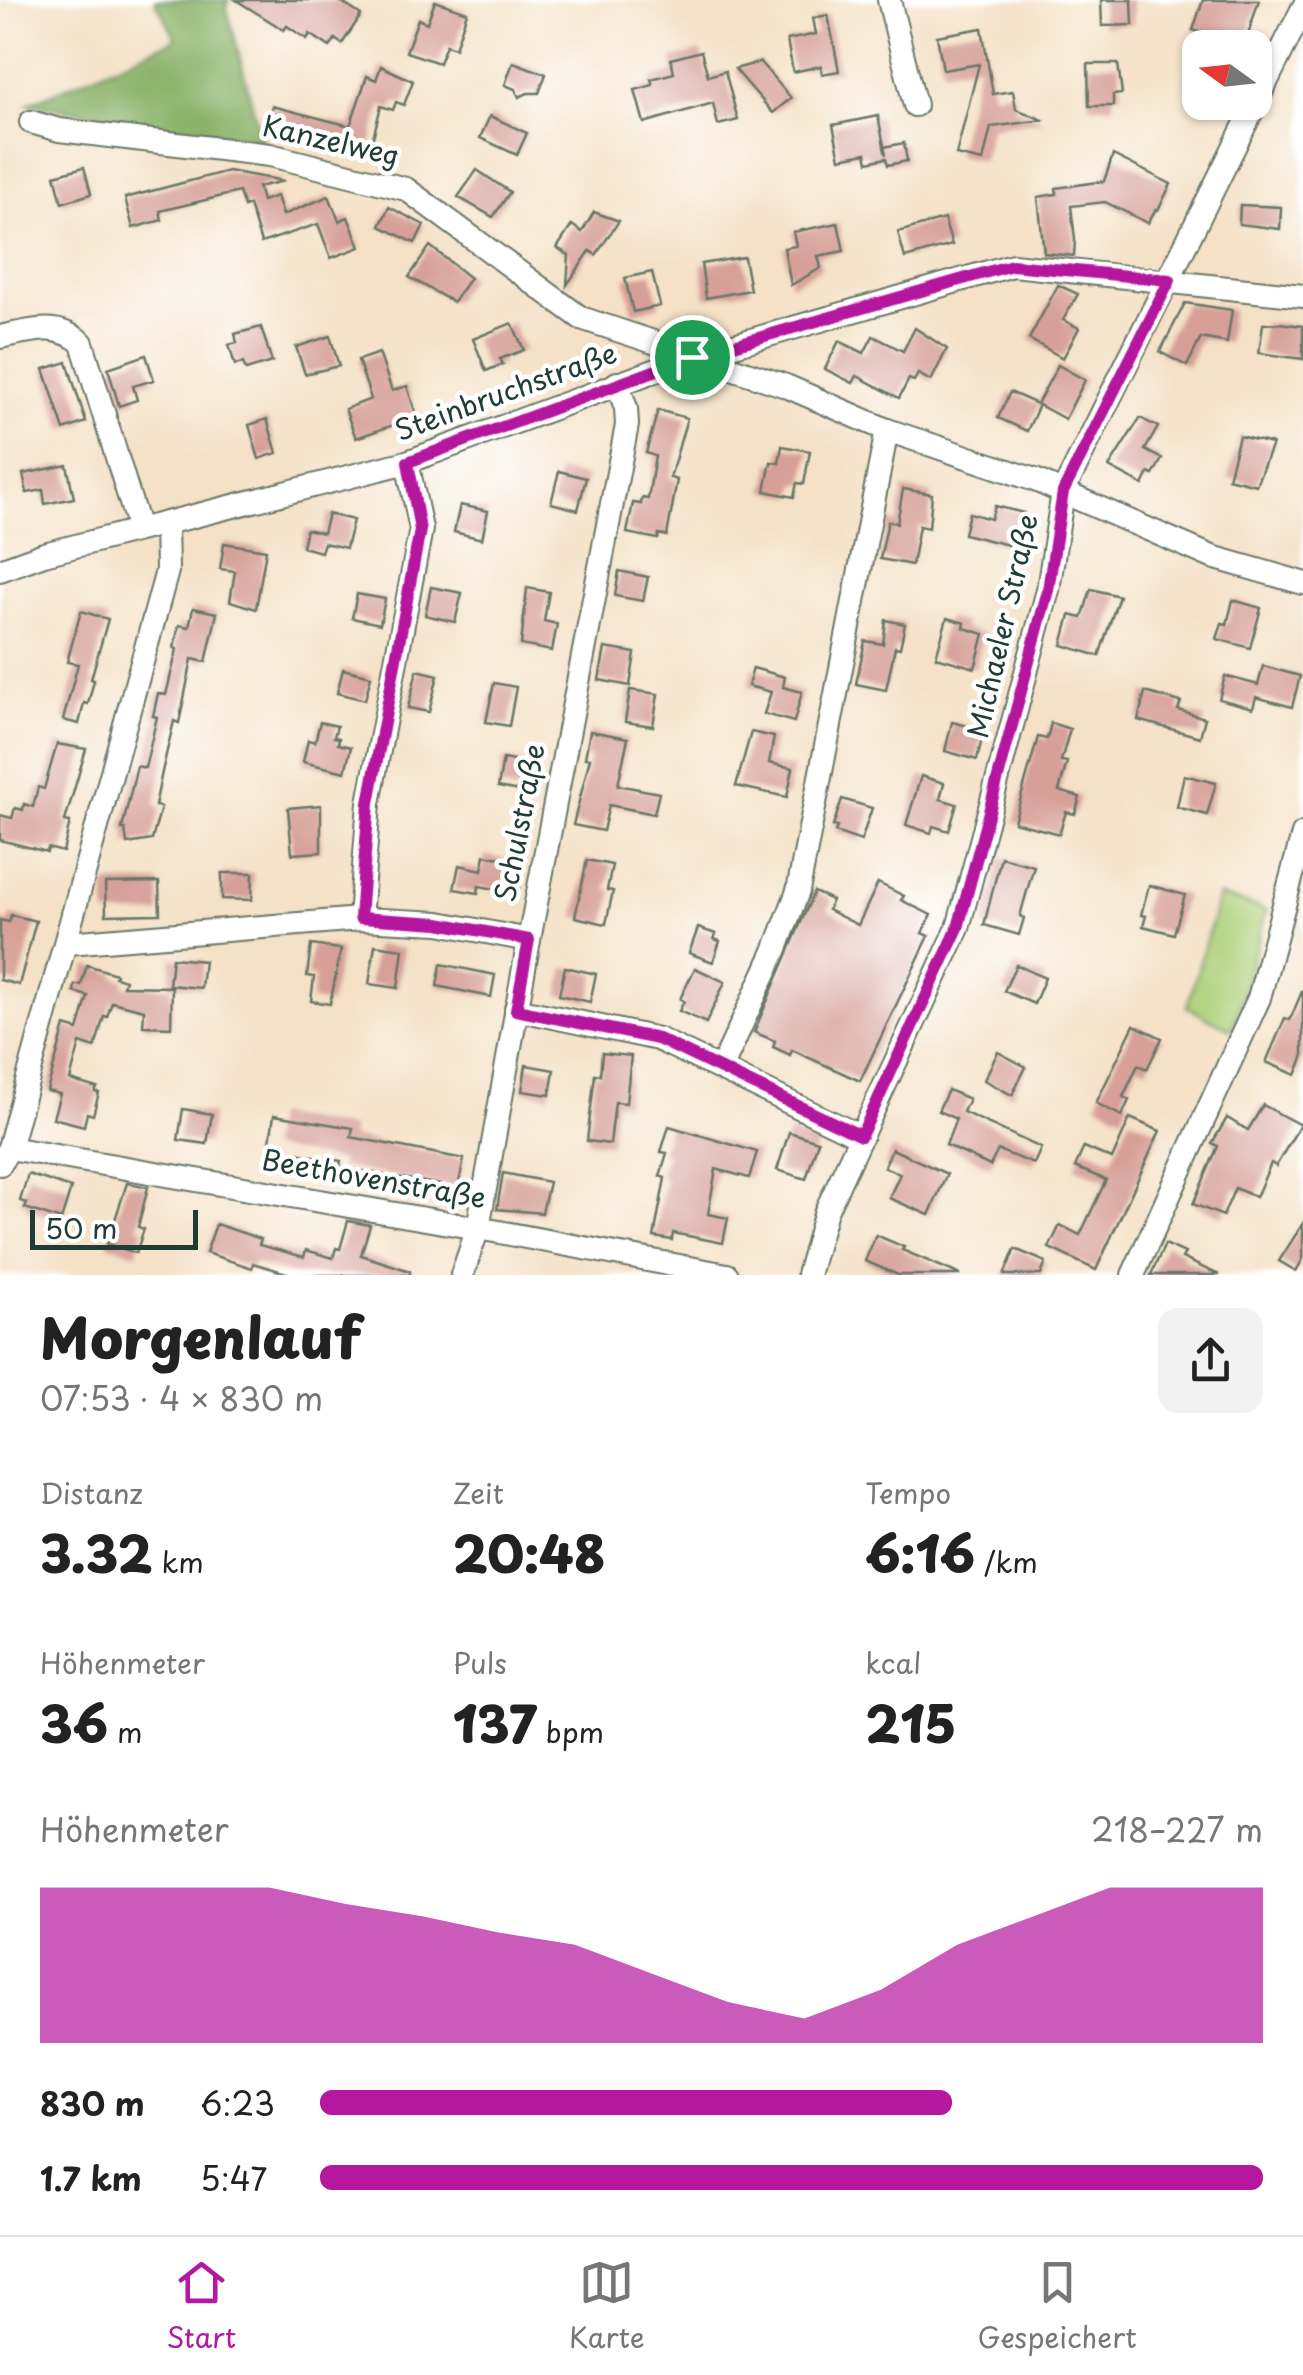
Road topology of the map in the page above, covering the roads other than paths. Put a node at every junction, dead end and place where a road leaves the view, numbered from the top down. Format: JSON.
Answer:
{"nodes":[{"id":1,"x":889,"y":0,"type":"edge"},
{"id":2,"x":1303,"y":8,"type":"edge"},
{"id":3,"x":916,"y":106,"type":"dead end"},
{"id":4,"x":31,"y":122,"type":"dead end"},
{"id":5,"x":1170,"y":280,"type":"junction"},
{"id":6,"x":1303,"y":296,"type":"edge"},
{"id":7,"x":0,"y":336,"type":"edge"},
{"id":8,"x":692,"y":357,"type":"junction"},
{"id":9,"x":616,"y":383,"type":"junction"},
{"id":10,"x":887,"y":430,"type":"junction"},
{"id":11,"x":408,"y":462,"type":"junction"},
{"id":12,"x":1063,"y":492,"type":"junction"},
{"id":13,"x":166,"y":522,"type":"junction"},
{"id":14,"x":139,"y":530,"type":"junction"},
{"id":15,"x":0,"y":570,"type":"edge"},
{"id":16,"x":1303,"y":582,"type":"edge"},
{"id":17,"x":1303,"y":834,"type":"edge"},
{"id":18,"x":360,"y":918,"type":"junction"},
{"id":19,"x":529,"y":940,"type":"junction"},
{"id":20,"x":68,"y":943,"type":"junction"},
{"id":21,"x":516,"y":1010,"type":"junction"},
{"id":22,"x":721,"y":1069,"type":"junction"},
{"id":23,"x":861,"y":1136,"type":"junction"},
{"id":24,"x":5,"y":1156,"type":"edge"},
{"id":25,"x":478,"y":1228,"type":"junction"},
{"id":26,"x":462,"y":1275,"type":"edge"},
{"id":27,"x":728,"y":1275,"type":"edge"},
{"id":28,"x":808,"y":1275,"type":"edge"},
{"id":29,"x":1133,"y":1275,"type":"edge"}],
"edges":[{"from":1,"to":3,"type":"street"},
{"from":2,"to":5,"type":"street","name":"Michaeler Straße"},
{"from":4,"to":8,"type":"street","name":"Kanzelweg"},
{"from":5,"to":6,"type":"street","name":"Steinbruchstraße"},
{"from":5,"to":8,"type":"street","name":"Steinbruchstraße"},
{"from":5,"to":12,"type":"street","name":"Michaeler Straße"},
{"from":7,"to":14,"type":"street"},
{"from":8,"to":9,"type":"street","name":"Steinbruchstraße"},
{"from":8,"to":10,"type":"street"},
{"from":9,"to":11,"type":"street","name":"Steinbruchstraße"},
{"from":9,"to":19,"type":"street","name":"Schulstraße"},
{"from":10,"to":12,"type":"street"},
{"from":10,"to":22,"type":"street"},
{"from":11,"to":13,"type":"street","name":"Steinbruchstraße"},
{"from":11,"to":18,"type":"street"},
{"from":12,"to":16,"type":"street"},
{"from":12,"to":23,"type":"street","name":"Michaeler Straße"},
{"from":13,"to":14,"type":"street","name":"Steinbruchstraße"},
{"from":13,"to":20,"type":"street"},
{"from":14,"to":15,"type":"street","name":"Steinbruchstraße"},
{"from":17,"to":29,"type":"street"},
{"from":18,"to":19,"type":"street"},
{"from":18,"to":20,"type":"street"},
{"from":19,"to":21,"type":"street","name":"Schulstraße"},
{"from":20,"to":24,"type":"street"},
{"from":21,"to":22,"type":"street"},
{"from":21,"to":25,"type":"street","name":"Schulstraße"},
{"from":22,"to":23,"type":"street"},
{"from":23,"to":28,"type":"street","name":"Michaeler Straße"},
{"from":24,"to":25,"type":"street","name":"Beethovenstraße"},
{"from":25,"to":26,"type":"street","name":"Schulstraße"},
{"from":25,"to":27,"type":"street","name":"Beethovenstraße"}]}
